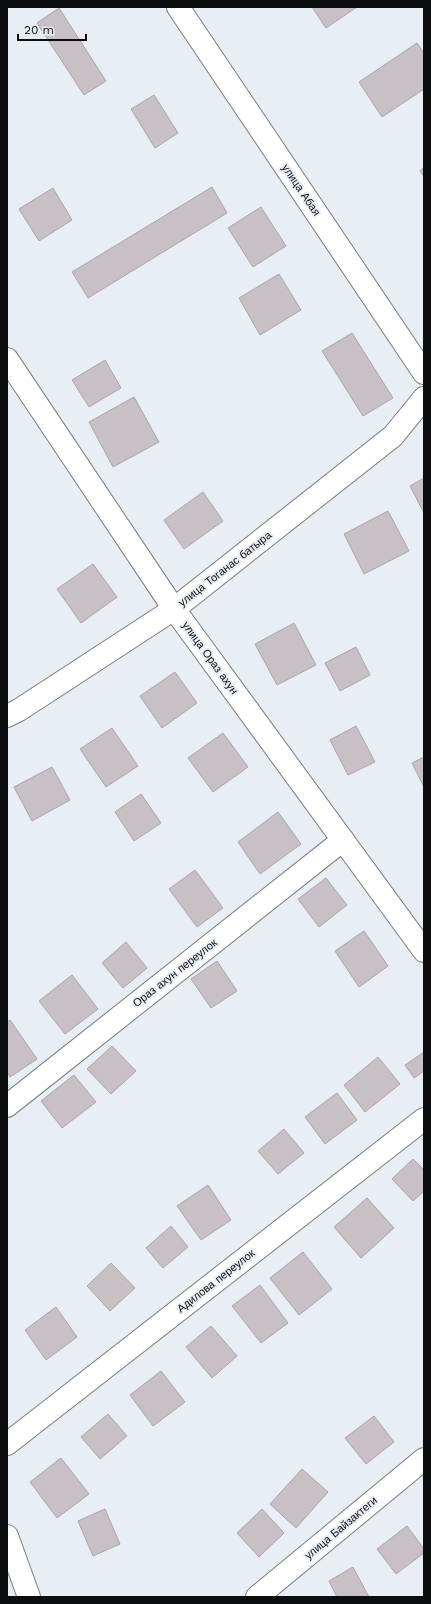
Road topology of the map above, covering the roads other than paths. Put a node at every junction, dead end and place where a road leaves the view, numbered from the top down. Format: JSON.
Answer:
{"nodes":[{"id":1,"x":178,"y":7,"type":"edge"},
{"id":2,"x":7,"y":359,"type":"edge"},
{"id":3,"x":424,"y":373,"type":"edge"},
{"id":4,"x":424,"y":398,"type":"edge"},
{"id":5,"x":174,"y":609,"type":"junction"},
{"id":6,"x":7,"y":716,"type":"edge"},
{"id":7,"x":343,"y":840,"type":"junction"},
{"id":8,"x":424,"y":951,"type":"edge"},
{"id":9,"x":7,"y":1106,"type":"edge"},
{"id":10,"x":424,"y":1118,"type":"edge"},
{"id":11,"x":7,"y":1444,"type":"edge"},
{"id":12,"x":424,"y":1459,"type":"edge"},
{"id":13,"x":7,"y":1536,"type":"edge"},
{"id":14,"x":29,"y":1597,"type":"edge"},
{"id":15,"x":257,"y":1597,"type":"edge"}],
"edges":[{"from":1,"to":3,"type":"street","name":"улица Абая"},
{"from":2,"to":5,"type":"street","name":"улица Ораз ахун"},
{"from":4,"to":5,"type":"street","name":"улица Тоганас батыра"},
{"from":5,"to":6,"type":"street","name":"улица Тоганас батыра"},
{"from":5,"to":7,"type":"street","name":"улица Ораз ахун"},
{"from":7,"to":8,"type":"street","name":"улица Ораз ахун"},
{"from":7,"to":9,"type":"street","name":"Ораз ахун переулок"},
{"from":10,"to":11,"type":"street","name":"Адилова переулок"},
{"from":12,"to":15,"type":"street","name":"улица Байзактеги"},
{"from":13,"to":14,"type":"street"}]}
